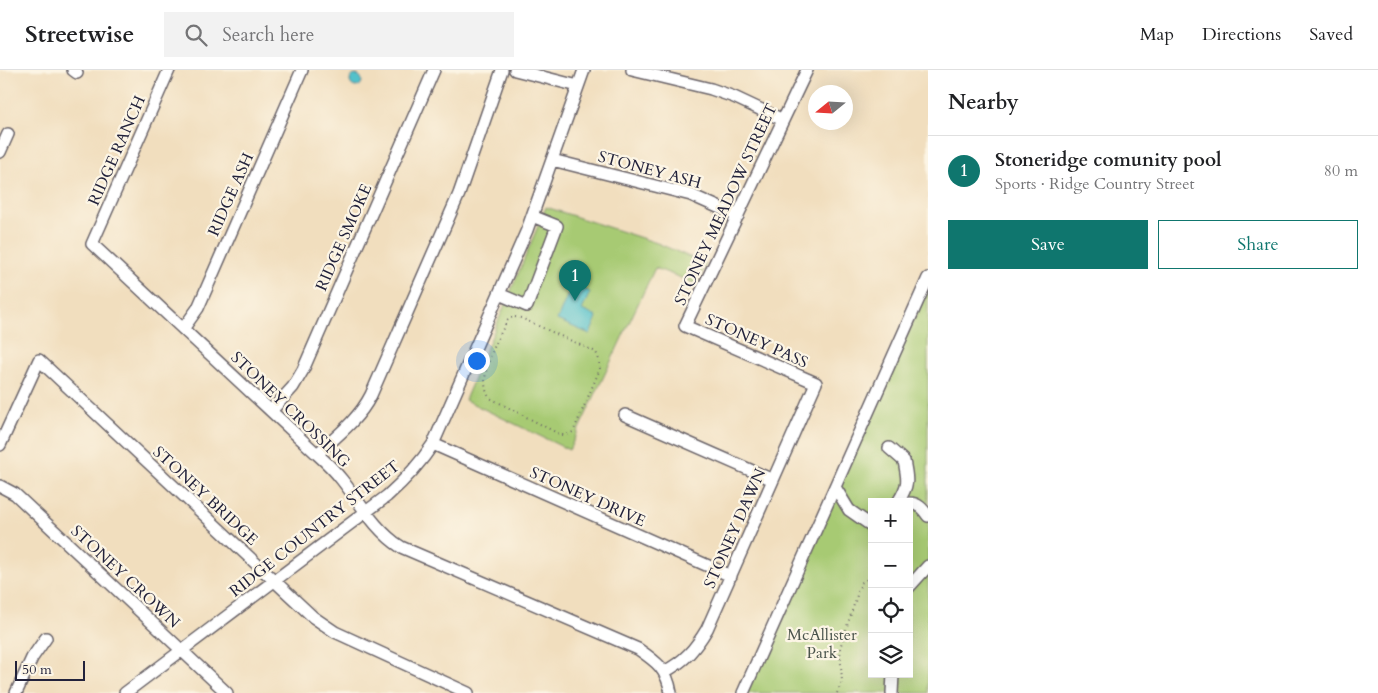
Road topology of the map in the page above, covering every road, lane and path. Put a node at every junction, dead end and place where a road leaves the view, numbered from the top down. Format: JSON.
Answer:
{"nodes":[{"id":1,"x":169,"y":70,"type":"edge"},
{"id":2,"x":302,"y":70,"type":"edge"},
{"id":3,"x":434,"y":70,"type":"edge"},
{"id":4,"x":502,"y":70,"type":"edge"},
{"id":5,"x":515,"y":70,"type":"edge"},
{"id":6,"x":584,"y":70,"type":"edge"},
{"id":7,"x":632,"y":70,"type":"edge"},
{"id":8,"x":807,"y":70,"type":"edge"},
{"id":9,"x":578,"y":86,"type":"junction"},
{"id":10,"x":783,"y":120,"type":"junction"},
{"id":11,"x":8,"y":134,"type":"dead end"},
{"id":12,"x":0,"y":152,"type":"edge"},
{"id":13,"x":552,"y":160,"type":"junction"},
{"id":14,"x":532,"y":216,"type":"junction"},
{"id":15,"x":738,"y":216,"type":"junction"},
{"id":16,"x":92,"y":244,"type":"joint"},
{"id":17,"x":928,"y":278,"type":"edge"},
{"id":18,"x":499,"y":294,"type":"junction"},
{"id":19,"x":685,"y":326,"type":"joint"},
{"id":20,"x":183,"y":329,"type":"junction"},
{"id":21,"x":569,"y":339,"type":"joint"},
{"id":22,"x":816,"y":383,"type":"joint"},
{"id":23,"x":271,"y":411,"type":"junction"},
{"id":24,"x":624,"y":415,"type":"dead end"},
{"id":25,"x":433,"y":444,"type":"junction"},
{"id":26,"x":0,"y":446,"type":"edge"},
{"id":27,"x":889,"y":448,"type":"dead end"},
{"id":28,"x":317,"y":454,"type":"junction"},
{"id":29,"x":773,"y":480,"type":"junction"},
{"id":30,"x":0,"y":486,"type":"edge"},
{"id":31,"x":835,"y":487,"type":"junction"},
{"id":32,"x":901,"y":498,"type":"edge"},
{"id":33,"x":913,"y":503,"type":"edge"},
{"id":34,"x":366,"y":511,"type":"junction"},
{"id":35,"x":928,"y":516,"type":"edge"},
{"id":36,"x":868,"y":520,"type":"edge"},
{"id":37,"x":928,"y":566,"type":"edge"},
{"id":38,"x":731,"y":576,"type":"junction"},
{"id":39,"x":868,"y":579,"type":"edge"},
{"id":40,"x":274,"y":581,"type":"junction"},
{"id":41,"x":913,"y":583,"type":"edge"},
{"id":42,"x":46,"y":638,"type":"dead end"},
{"id":43,"x":182,"y":650,"type":"junction"},
{"id":44,"x":664,"y":672,"type":"junction"},
{"id":45,"x":893,"y":678,"type":"edge"},
{"id":46,"x":16,"y":693,"type":"edge"},
{"id":47,"x":125,"y":693,"type":"edge"},
{"id":48,"x":227,"y":693,"type":"edge"},
{"id":49,"x":468,"y":693,"type":"edge"},
{"id":50,"x":671,"y":693,"type":"edge"},
{"id":51,"x":743,"y":693,"type":"edge"},
{"id":52,"x":837,"y":693,"type":"edge"},
{"id":53,"x":892,"y":693,"type":"edge"}],
"edges":[{"from":1,"to":16,"type":"street","name":"RIDGE RANCH"},
{"from":2,"to":20,"type":"street","name":"RIDGE ASH"},
{"from":3,"to":23,"type":"street","name":"RIDGE SMOKE"},
{"from":4,"to":28,"type":"street"},
{"from":5,"to":9,"type":"street"},
{"from":6,"to":9,"type":"street","name":"RIDGE COUNTRY STREET"},
{"from":7,"to":10,"type":"street"},
{"from":8,"to":10,"type":"street","name":"STONEY MEADOW STREET"},
{"from":9,"to":13,"type":"street","name":"RIDGE COUNTRY STREET"},
{"from":10,"to":15,"type":"street","name":"STONEY MEADOW STREET"},
{"from":11,"to":12,"type":"street"},
{"from":13,"to":14,"type":"street","name":"RIDGE COUNTRY STREET"},
{"from":13,"to":15,"type":"street","name":"STONEY ASH"},
{"from":14,"to":18,"type":"street","name":"RIDGE COUNTRY STREET"},
{"from":14,"to":18,"type":"street"},
{"from":15,"to":19,"type":"street","name":"STONEY MEADOW STREET"},
{"from":16,"to":20,"type":"street","name":"STONEY CROSSING"},
{"from":17,"to":31,"type":"street"},
{"from":18,"to":25,"type":"street","name":"RIDGE COUNTRY STREET"},
{"from":19,"to":22,"type":"street","name":"STONEY PASS"},
{"from":20,"to":23,"type":"street","name":"STONEY CROSSING"},
{"from":21,"to":21,"type":"path"},
{"from":22,"to":29,"type":"street","name":"STONEY DAWN"},
{"from":23,"to":28,"type":"street","name":"STONEY CROSSING"},
{"from":24,"to":29,"type":"street"},
{"from":25,"to":34,"type":"street","name":"RIDGE COUNTRY STREET"},
{"from":25,"to":38,"type":"street","name":"STONEY DRIVE"},
{"from":26,"to":40,"type":"street","name":"STONEY BRIDGE"},
{"from":27,"to":32,"type":"street"},
{"from":28,"to":34,"type":"street","name":"STONEY CROSSING"},
{"from":29,"to":38,"type":"street","name":"STONEY DAWN"},
{"from":30,"to":43,"type":"street","name":"STONEY CROWN"},
{"from":31,"to":36,"type":"street"},
{"from":31,"to":51,"type":"street"},
{"from":33,"to":35,"type":"street"},
{"from":34,"to":40,"type":"street","name":"RIDGE COUNTRY STREET"},
{"from":34,"to":44,"type":"street","name":"STONEY CROSSING"},
{"from":37,"to":41,"type":"street"},
{"from":38,"to":44,"type":"street","name":"STONEY DAWN"},
{"from":39,"to":52,"type":"path"},
{"from":40,"to":43,"type":"street","name":"RIDGE COUNTRY STREET"},
{"from":40,"to":49,"type":"street","name":"STONEY BRIDGE"},
{"from":42,"to":46,"type":"street"},
{"from":43,"to":47,"type":"street","name":"RIDGE COUNTRY STREET"},
{"from":43,"to":48,"type":"street","name":"STONEY CROWN"},
{"from":44,"to":50,"type":"street"},
{"from":45,"to":53,"type":"street"}]}
